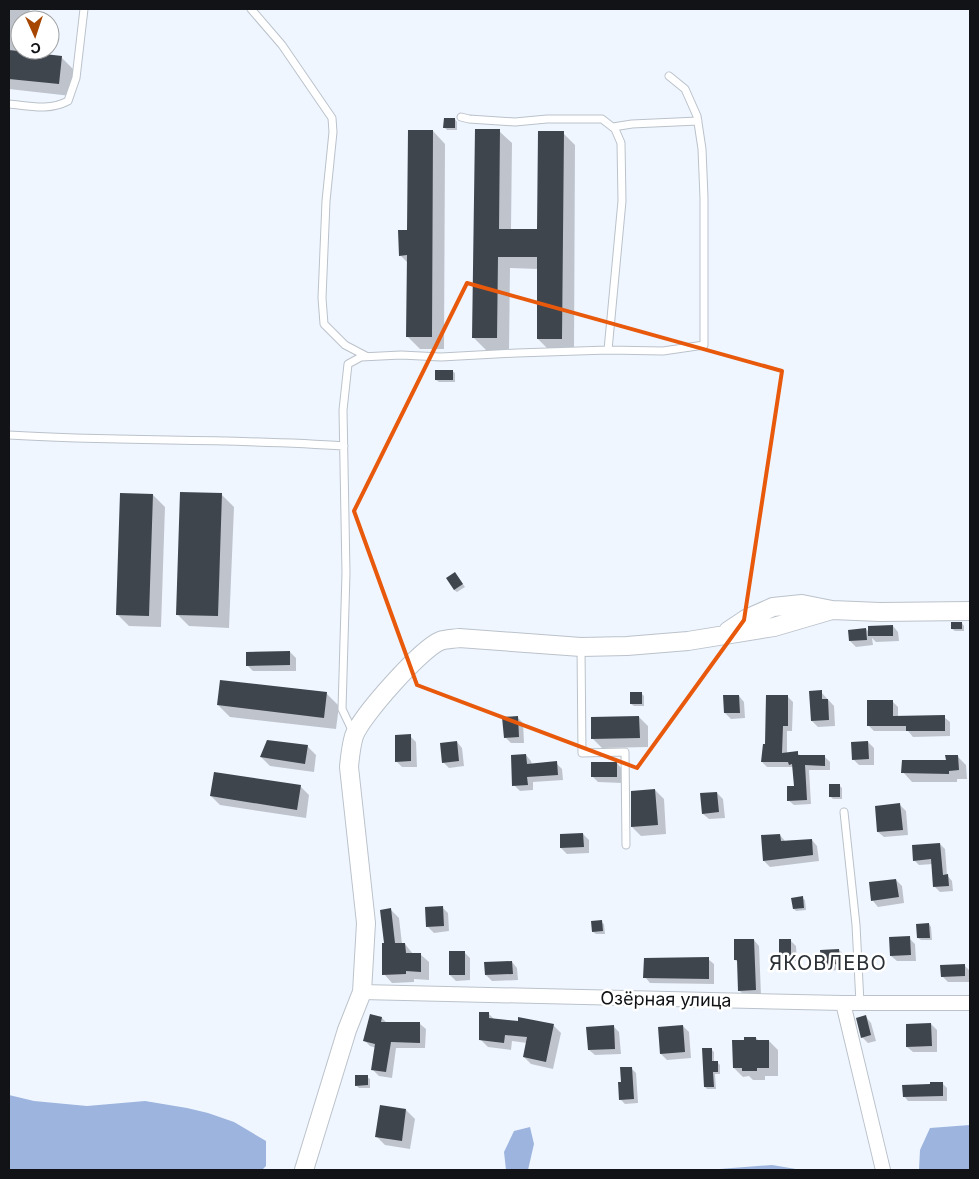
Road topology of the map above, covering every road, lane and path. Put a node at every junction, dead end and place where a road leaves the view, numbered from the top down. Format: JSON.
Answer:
{"nodes":[{"id":1,"x":84,"y":9,"type":"edge"},
{"id":2,"x":251,"y":9,"type":"edge"},
{"id":3,"x":669,"y":76,"type":"dead end"},
{"id":4,"x":9,"y":104,"type":"edge"},
{"id":5,"x":461,"y":117,"type":"dead end"},
{"id":6,"x":698,"y":121,"type":"junction"},
{"id":7,"x":613,"y":127,"type":"junction"},
{"id":8,"x":608,"y":350,"type":"junction"},
{"id":9,"x":366,"y":356,"type":"junction"},
{"id":10,"x":9,"y":435,"type":"edge"},
{"id":11,"x":344,"y":446,"type":"junction"},
{"id":12,"x":970,"y":611,"type":"edge"},
{"id":13,"x":581,"y":647,"type":"junction"},
{"id":14,"x":354,"y":735,"type":"junction"},
{"id":15,"x":844,"y":812,"type":"dead end"},
{"id":16,"x":626,"y":845,"type":"dead end"},
{"id":17,"x":362,"y":992,"type":"junction"},
{"id":18,"x":843,"y":1003,"type":"junction"},
{"id":19,"x":860,"y":1003,"type":"junction"},
{"id":20,"x":970,"y":1003,"type":"edge"},
{"id":21,"x":304,"y":1170,"type":"edge"},
{"id":22,"x":883,"y":1170,"type":"edge"}],
"edges":[{"from":1,"to":4,"type":"lane"},
{"from":2,"to":9,"type":"lane"},
{"from":3,"to":6,"type":"lane"},
{"from":5,"to":7,"type":"lane"},
{"from":6,"to":7,"type":"lane"},
{"from":6,"to":8,"type":"lane"},
{"from":7,"to":8,"type":"lane"},
{"from":8,"to":9,"type":"lane"},
{"from":9,"to":11,"type":"lane"},
{"from":10,"to":11,"type":"lane"},
{"from":11,"to":14,"type":"lane"},
{"from":12,"to":13,"type":"street"},
{"from":13,"to":14,"type":"street"},
{"from":13,"to":16,"type":"lane"},
{"from":14,"to":17,"type":"street"},
{"from":15,"to":19,"type":"lane"},
{"from":17,"to":18,"type":"street","name":"Озёрная улица"},
{"from":17,"to":21,"type":"street"},
{"from":18,"to":19,"type":"street","name":"Озёрная улица"},
{"from":18,"to":22,"type":"street"},
{"from":19,"to":20,"type":"street","name":"Озёрная улица"}]}
